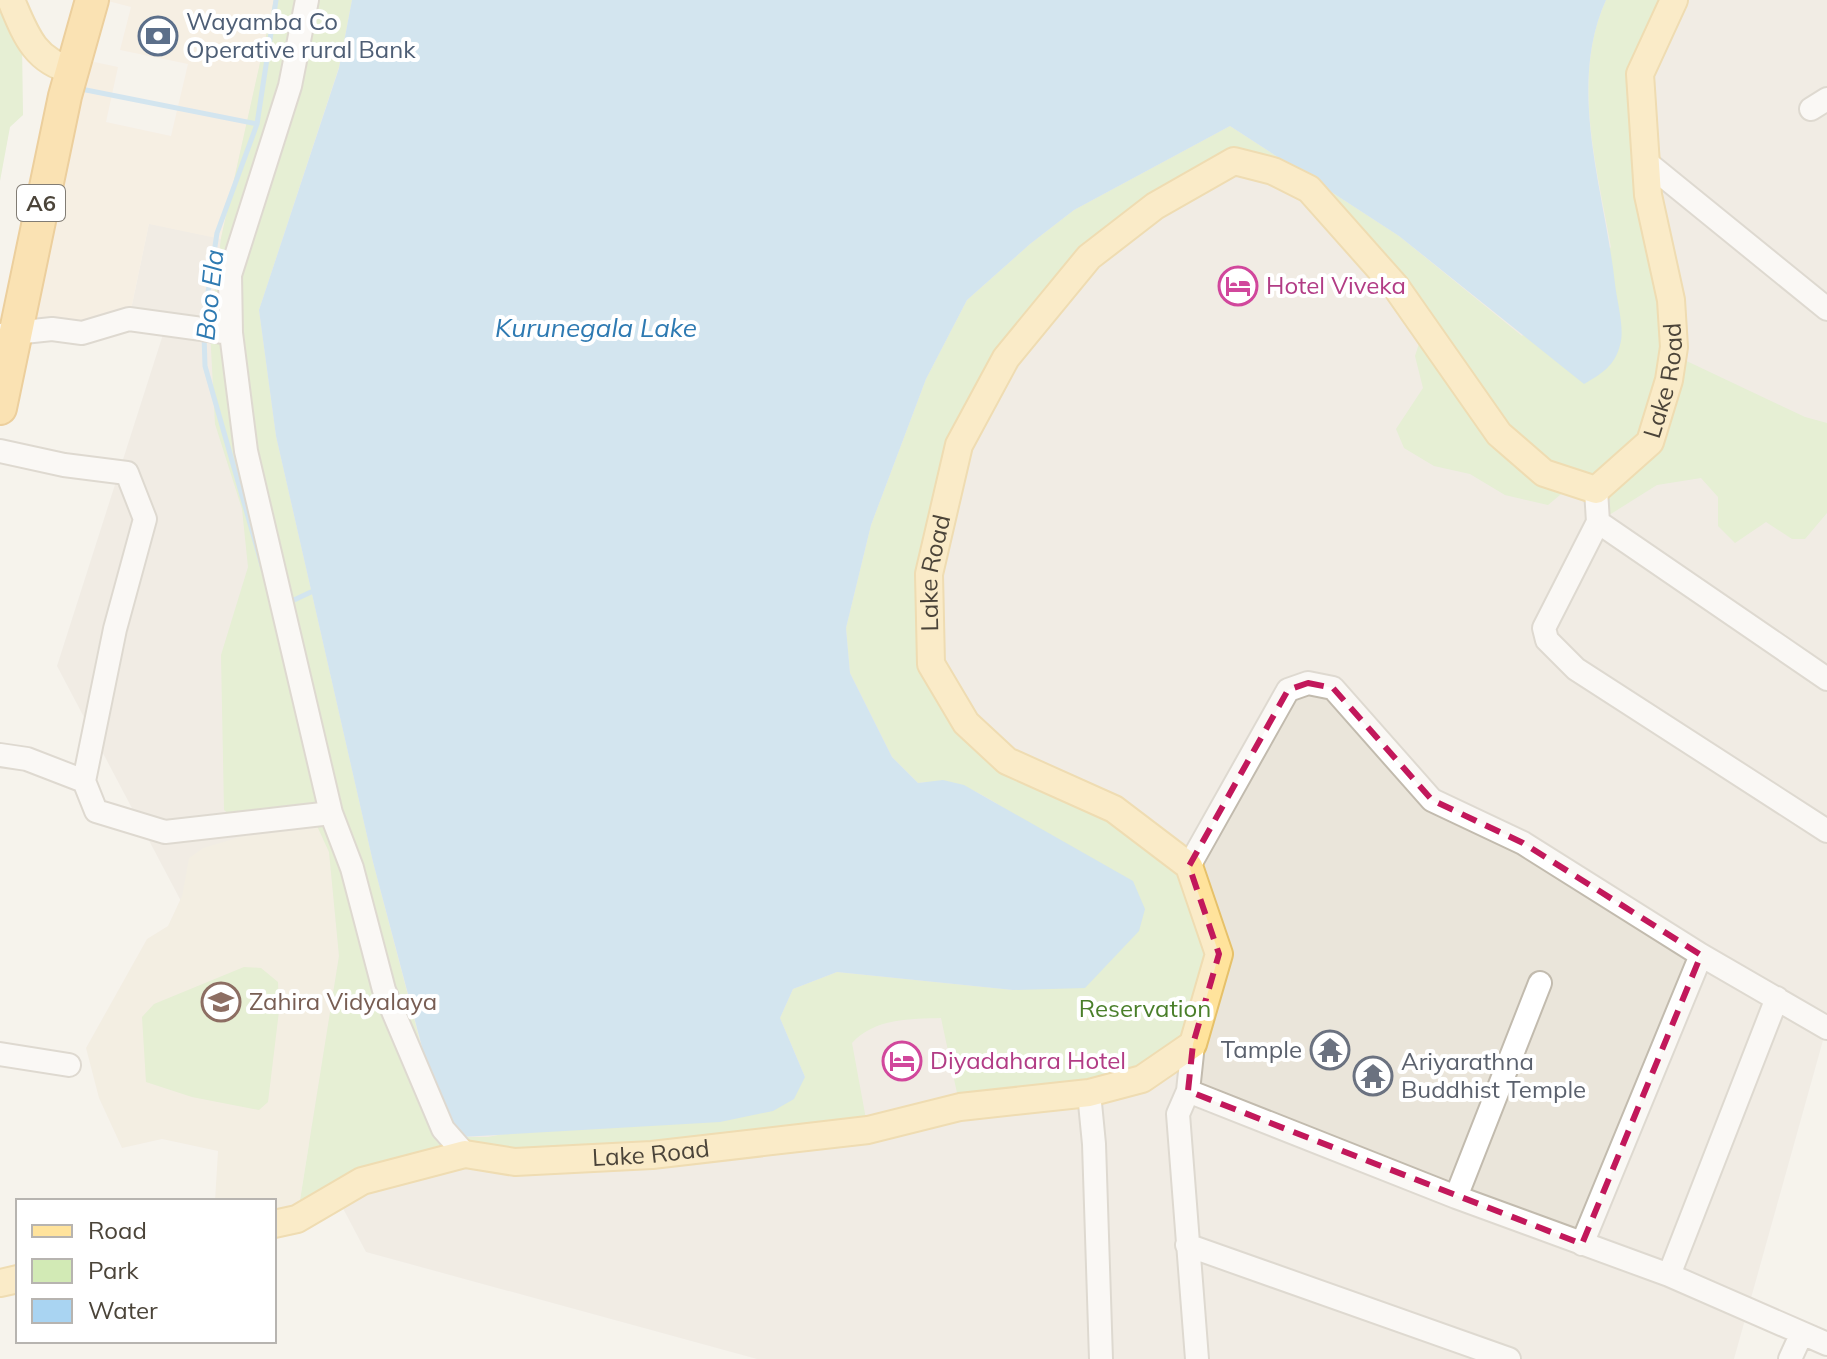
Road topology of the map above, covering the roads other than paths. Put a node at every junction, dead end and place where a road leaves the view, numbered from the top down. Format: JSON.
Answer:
{"nodes":[{"id":1,"x":11,"y":0,"type":"edge"},
{"id":2,"x":72,"y":0,"type":"edge"},
{"id":3,"x":92,"y":0,"type":"edge"},
{"id":4,"x":307,"y":0,"type":"edge"},
{"id":5,"x":1674,"y":0,"type":"edge"},
{"id":6,"x":62,"y":68,"type":"junction"},
{"id":7,"x":1645,"y":161,"type":"junction"},
{"id":8,"x":1827,"y":309,"type":"edge"},
{"id":9,"x":5,"y":326,"type":"edge"},
{"id":10,"x":213,"y":331,"type":"junction"},
{"id":11,"x":0,"y":408,"type":"edge"},
{"id":12,"x":0,"y":451,"type":"edge"},
{"id":13,"x":1596,"y":490,"type":"junction"},
{"id":14,"x":1598,"y":522,"type":"junction"},
{"id":15,"x":1827,"y":679,"type":"edge"},
{"id":16,"x":0,"y":755,"type":"edge"},
{"id":17,"x":84,"y":781,"type":"junction"},
{"id":18,"x":331,"y":813,"type":"junction"},
{"id":19,"x":1827,"y":831,"type":"edge"},
{"id":20,"x":1189,"y":866,"type":"junction"},
{"id":21,"x":1701,"y":955,"type":"junction"},
{"id":22,"x":1540,"y":983,"type":"dead end"},
{"id":23,"x":1777,"y":998,"type":"junction"},
{"id":24,"x":1827,"y":1028,"type":"edge"},
{"id":25,"x":1193,"y":1044,"type":"junction"},
{"id":26,"x":0,"y":1054,"type":"edge"},
{"id":27,"x":69,"y":1065,"type":"dead end"},
{"id":28,"x":1188,"y":1091,"type":"junction"},
{"id":29,"x":1089,"y":1093,"type":"junction"},
{"id":30,"x":465,"y":1154,"type":"junction"},
{"id":31,"x":1456,"y":1197,"type":"junction"},
{"id":32,"x":276,"y":1224,"type":"edge"},
{"id":33,"x":1582,"y":1244,"type":"junction"},
{"id":34,"x":1187,"y":1245,"type":"junction"},
{"id":35,"x":1669,"y":1275,"type":"junction"},
{"id":36,"x":1801,"y":1335,"type":"junction"},
{"id":37,"x":1827,"y":1344,"type":"edge"},
{"id":38,"x":1101,"y":1359,"type":"edge"},
{"id":39,"x":1197,"y":1359,"type":"edge"},
{"id":40,"x":1509,"y":1359,"type":"edge"},
{"id":41,"x":1790,"y":1359,"type":"edge"}],
"edges":[{"from":1,"to":6,"type":"main road"},
{"from":2,"to":6,"type":"highway","number":"A6"},
{"from":3,"to":6,"type":"highway","number":"A6"},
{"from":4,"to":10,"type":"street"},
{"from":5,"to":7,"type":"main road","name":"Lake Road"},
{"from":6,"to":9,"type":"highway","number":"A6"},
{"from":7,"to":8,"type":"street"},
{"from":7,"to":13,"type":"main road","name":"Lake Road"},
{"from":9,"to":10,"type":"street"},
{"from":9,"to":11,"type":"highway","number":"A6"},
{"from":10,"to":18,"type":"street"},
{"from":12,"to":17,"type":"street"},
{"from":13,"to":14,"type":"street"},
{"from":13,"to":20,"type":"main road","name":"Lake Road"},
{"from":14,"to":15,"type":"street"},
{"from":14,"to":19,"type":"street"},
{"from":16,"to":17,"type":"street"},
{"from":17,"to":18,"type":"street"},
{"from":18,"to":30,"type":"street"},
{"from":20,"to":21,"type":"street"},
{"from":20,"to":25,"type":"main road"},
{"from":21,"to":23,"type":"street"},
{"from":21,"to":33,"type":"street"},
{"from":22,"to":31,"type":"street"},
{"from":23,"to":24,"type":"street"},
{"from":23,"to":35,"type":"street"},
{"from":25,"to":28,"type":"street"},
{"from":25,"to":29,"type":"main road","name":"Lake Road"},
{"from":26,"to":27,"type":"street"},
{"from":28,"to":31,"type":"street"},
{"from":28,"to":34,"type":"street"},
{"from":29,"to":30,"type":"main road","name":"Lake Road"},
{"from":29,"to":38,"type":"street"},
{"from":30,"to":32,"type":"main road","name":"Lake Road"},
{"from":31,"to":33,"type":"street"},
{"from":33,"to":35,"type":"street"},
{"from":34,"to":39,"type":"street"},
{"from":34,"to":40,"type":"street"},
{"from":35,"to":36,"type":"street"},
{"from":36,"to":37,"type":"street"},
{"from":36,"to":41,"type":"street"}]}
